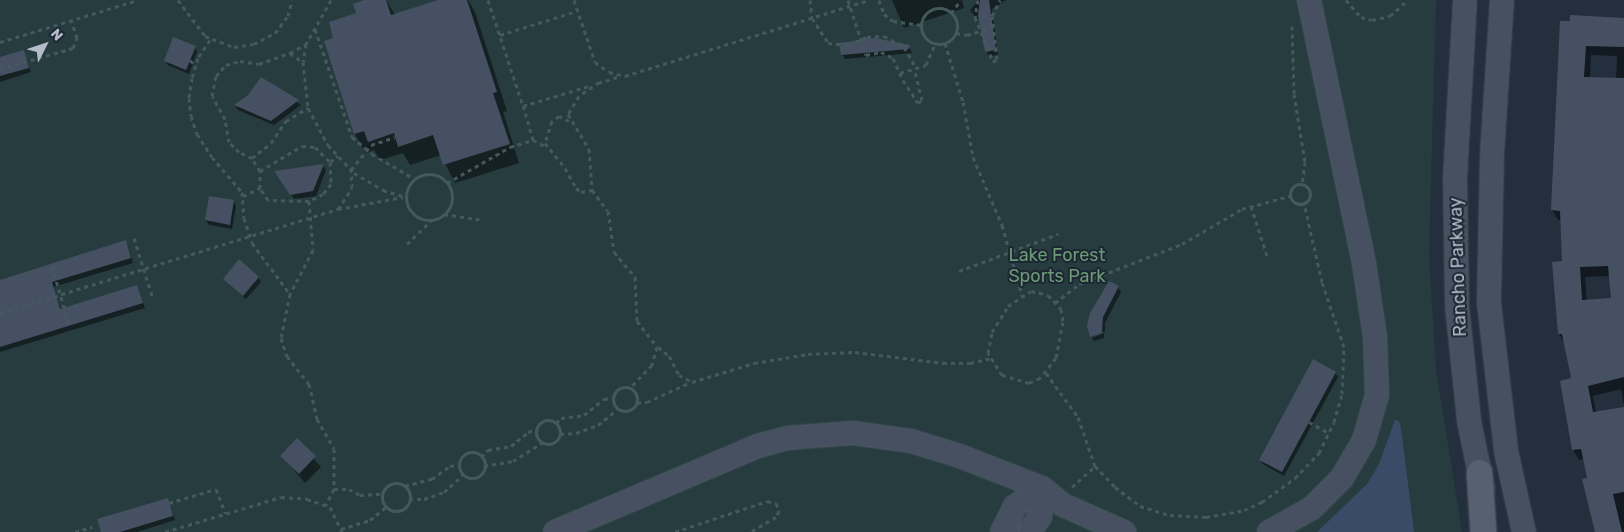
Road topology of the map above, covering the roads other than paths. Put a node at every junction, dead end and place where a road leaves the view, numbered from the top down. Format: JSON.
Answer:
{"nodes":[{"id":1,"x":1309,"y":0,"type":"edge"},
{"id":2,"x":1465,"y":0,"type":"edge"},
{"id":3,"x":1502,"y":0,"type":"edge"},
{"id":4,"x":1479,"y":472,"type":"junction"},
{"id":5,"x":1042,"y":488,"type":"junction"},
{"id":6,"x":555,"y":532,"type":"edge"},
{"id":7,"x":1002,"y":532,"type":"edge"},
{"id":8,"x":1029,"y":532,"type":"edge"},
{"id":9,"x":1124,"y":532,"type":"edge"},
{"id":10,"x":1269,"y":532,"type":"edge"},
{"id":11,"x":1483,"y":532,"type":"edge"},
{"id":12,"x":1492,"y":532,"type":"edge"},
{"id":13,"x":1524,"y":532,"type":"edge"}],
"edges":[{"from":1,"to":10,"type":"street"},
{"from":2,"to":4,"type":"street","name":"Rancho Parkway"},
{"from":3,"to":13,"type":"street","name":"Rancho Parkway"},
{"from":4,"to":11,"type":"main road"},
{"from":4,"to":12,"type":"street","name":"Rancho Parkway"},
{"from":5,"to":6,"type":"street"},
{"from":5,"to":7,"type":"street"},
{"from":5,"to":8,"type":"street"},
{"from":5,"to":9,"type":"street"}]}
